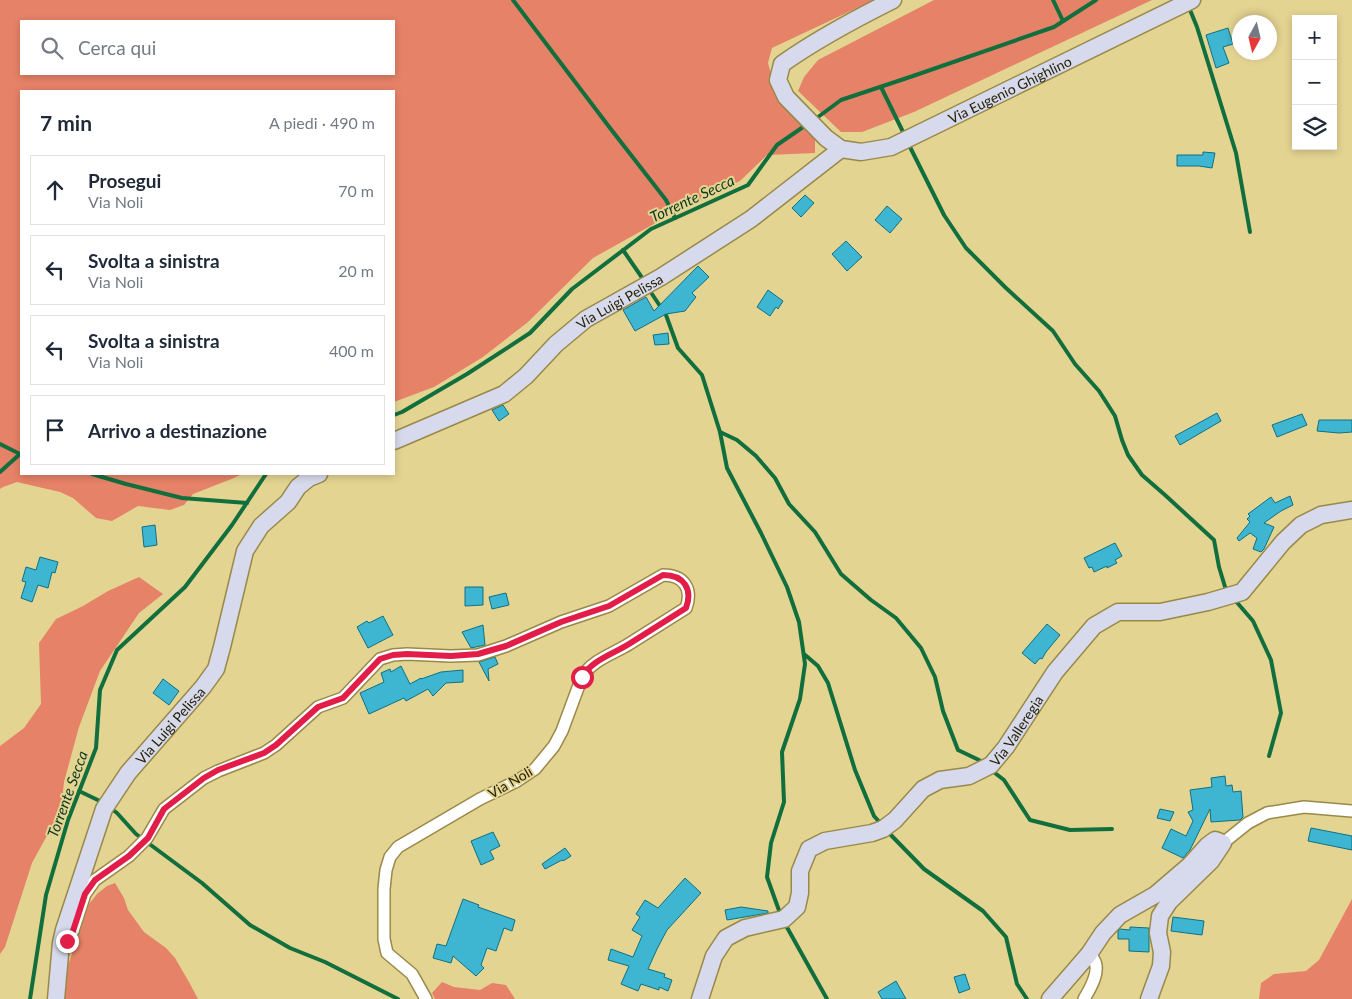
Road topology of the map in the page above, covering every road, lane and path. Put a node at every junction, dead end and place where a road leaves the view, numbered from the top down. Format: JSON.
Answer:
{"nodes":[{"id":1,"x":893,"y":0,"type":"edge"},
{"id":2,"x":1192,"y":0,"type":"edge"},
{"id":3,"x":841,"y":149,"type":"junction"},
{"id":4,"x":395,"y":442,"type":"edge"},
{"id":5,"x":317,"y":475,"type":"edge"},
{"id":6,"x":1352,"y":510,"type":"edge"},
{"id":7,"x":1352,"y":811,"type":"edge"},
{"id":8,"x":1223,"y":843,"type":"junction"},
{"id":9,"x":61,"y":943,"type":"junction"},
{"id":10,"x":1089,"y":954,"type":"junction"},
{"id":11,"x":56,"y":999,"type":"edge"},
{"id":12,"x":426,"y":999,"type":"edge"},
{"id":13,"x":700,"y":999,"type":"edge"},
{"id":14,"x":1050,"y":999,"type":"edge"},
{"id":15,"x":1084,"y":999,"type":"edge"},
{"id":16,"x":1149,"y":999,"type":"edge"}],
"edges":[{"from":1,"to":3,"type":"street"},
{"from":2,"to":3,"type":"street","name":"Via Eugenio Ghighlino"},
{"from":3,"to":4,"type":"street","name":"Via Luigi Pelissa"},
{"from":5,"to":9,"type":"street","name":"Via Luigi Pelissa"},
{"from":6,"to":13,"type":"street","name":"Via Valleregia"},
{"from":7,"to":8,"type":"street"},
{"from":8,"to":10,"type":"street"},
{"from":8,"to":16,"type":"street"},
{"from":9,"to":11,"type":"street","name":"Via Luigi Pelissa"},
{"from":9,"to":12,"type":"street","name":"Via Noli"},
{"from":10,"to":14,"type":"street"},
{"from":10,"to":15,"type":"street"}]}
